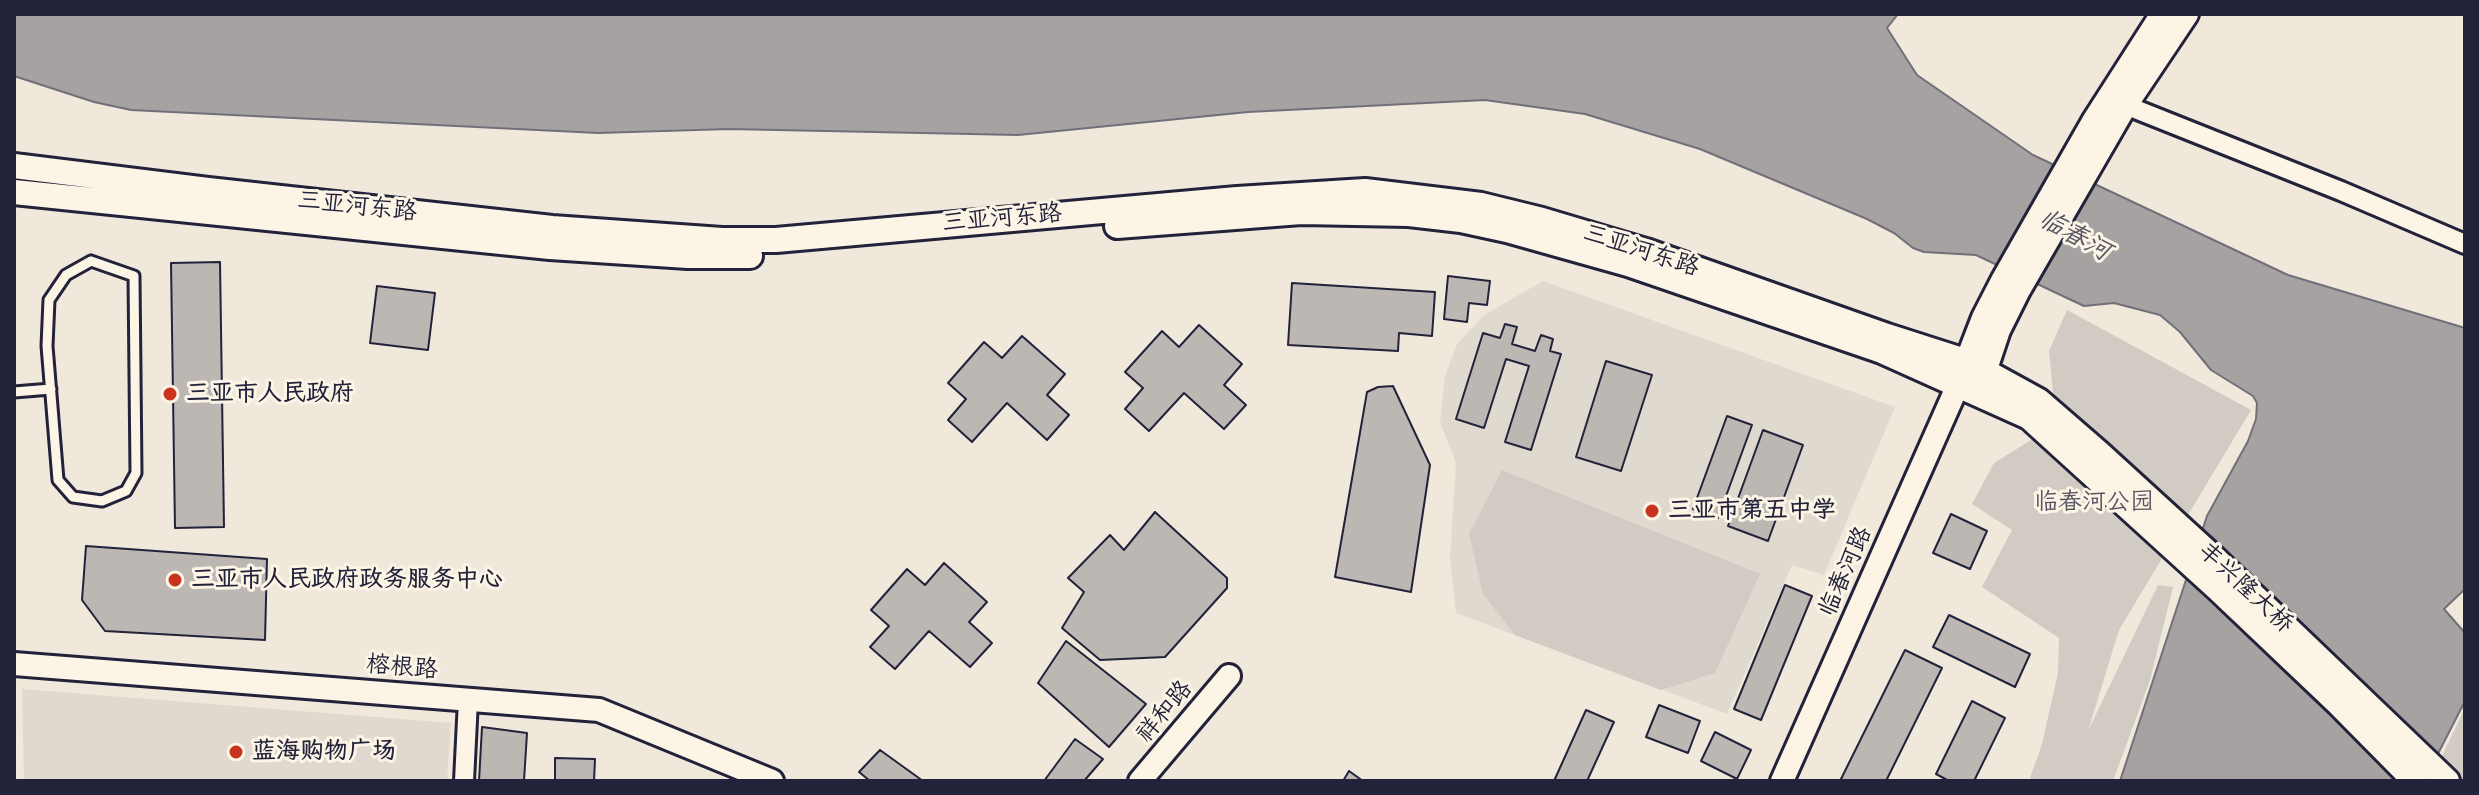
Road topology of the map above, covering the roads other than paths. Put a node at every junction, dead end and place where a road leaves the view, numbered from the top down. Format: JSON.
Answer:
{"nodes":[{"id":1,"x":2163,"y":14,"type":"edge"},
{"id":2,"x":2186,"y":14,"type":"edge"},
{"id":3,"x":2125,"y":105,"type":"junction"},
{"id":4,"x":2102,"y":125,"type":"junction"},
{"id":5,"x":14,"y":166,"type":"edge"},
{"id":6,"x":14,"y":192,"type":"edge"},
{"id":7,"x":2465,"y":244,"type":"edge"},
{"id":8,"x":1977,"y":366,"type":"junction"},
{"id":9,"x":1958,"y":385,"type":"junction"},
{"id":10,"x":51,"y":389,"type":"junction"},
{"id":11,"x":14,"y":392,"type":"edge"},
{"id":12,"x":2034,"y":409,"type":"junction"},
{"id":13,"x":14,"y":664,"type":"edge"},
{"id":14,"x":1229,"y":676,"type":"dead end"},
{"id":15,"x":468,"y":700,"type":"junction"},
{"id":16,"x":464,"y":781,"type":"edge"},
{"id":17,"x":772,"y":781,"type":"edge"},
{"id":18,"x":1140,"y":781,"type":"edge"},
{"id":19,"x":1782,"y":781,"type":"edge"},
{"id":20,"x":2415,"y":781,"type":"edge"},
{"id":21,"x":2447,"y":781,"type":"edge"}],
"edges":[{"from":1,"to":4,"type":"main road"},
{"from":2,"to":3,"type":"main road"},
{"from":3,"to":4,"type":"main road"},
{"from":3,"to":7,"type":"street"},
{"from":4,"to":8,"type":"main road"},
{"from":5,"to":8,"type":"main road","name":"三亚河东路"},
{"from":6,"to":9,"type":"main road","name":"三亚河东路"},
{"from":8,"to":9,"type":"main road"},
{"from":8,"to":12,"type":"main road","name":"三亚河东路"},
{"from":9,"to":12,"type":"main road","name":"三亚河东路"},
{"from":9,"to":19,"type":"street","name":"临春河路"},
{"from":10,"to":10,"type":"lane"},
{"from":10,"to":11,"type":"lane"},
{"from":12,"to":20,"type":"main road","name":"丰兴隆大桥"},
{"from":12,"to":21,"type":"main road","name":"丰兴隆大桥"},
{"from":13,"to":15,"type":"street","name":"榕根路"},
{"from":14,"to":18,"type":"street","name":"祥和路"},
{"from":15,"to":16,"type":"street"},
{"from":15,"to":17,"type":"street","name":"榕根路"}]}
